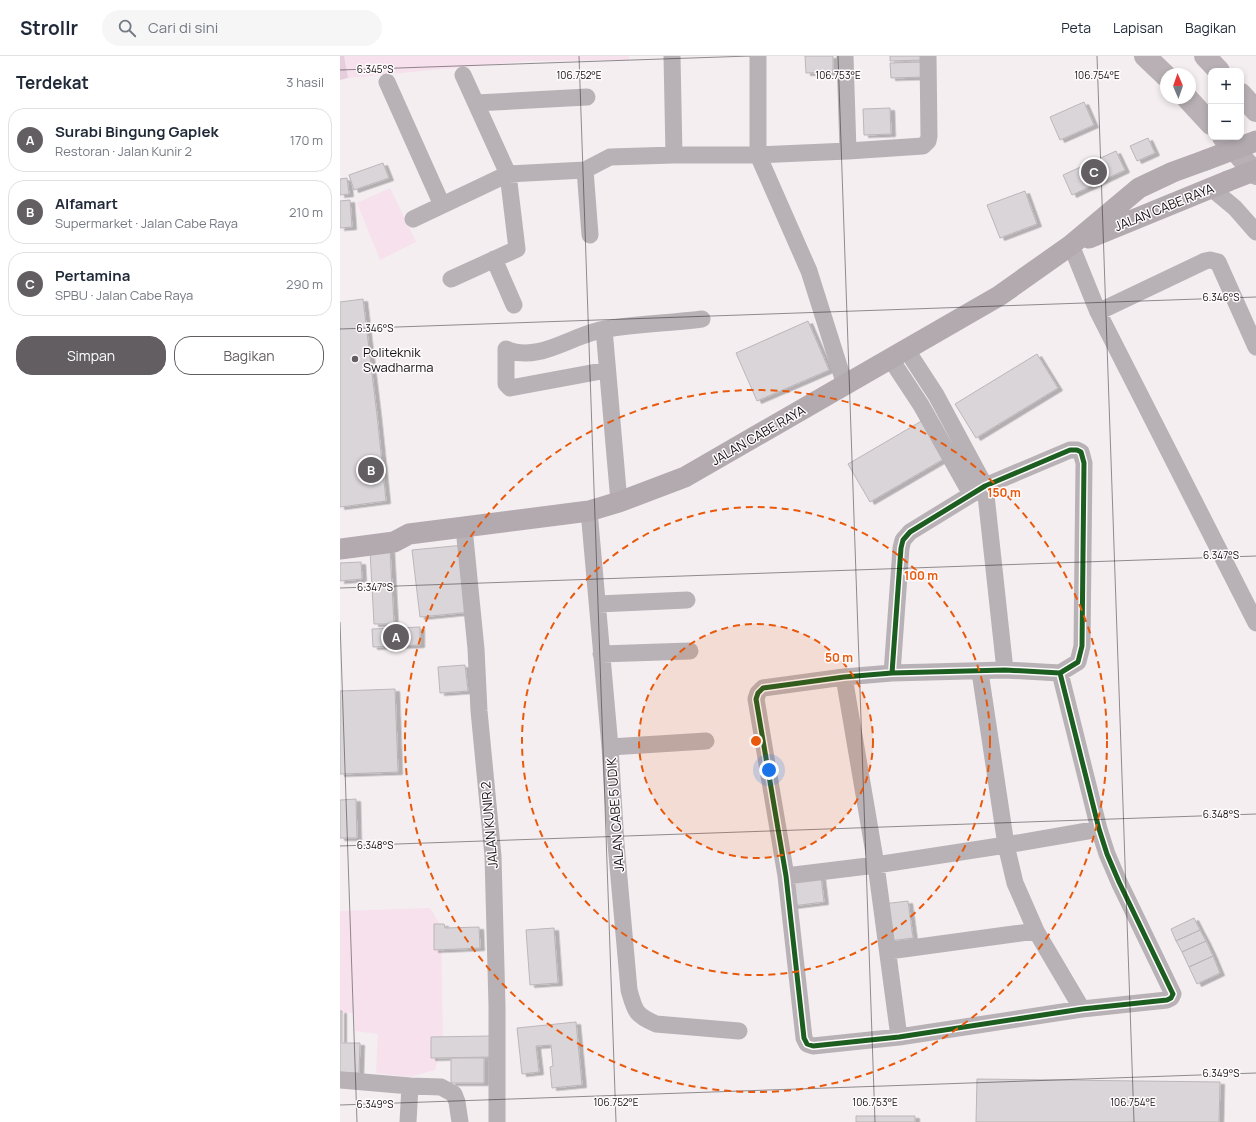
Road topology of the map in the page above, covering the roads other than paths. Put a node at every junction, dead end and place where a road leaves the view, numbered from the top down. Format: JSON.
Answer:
{"nodes":[{"id":1,"x":672,"y":56,"type":"edge"},
{"id":2,"x":758,"y":56,"type":"edge"},
{"id":3,"x":845,"y":56,"type":"edge"},
{"id":4,"x":928,"y":56,"type":"edge"},
{"id":5,"x":1145,"y":56,"type":"edge"},
{"id":6,"x":1205,"y":56,"type":"edge"},
{"id":7,"x":1216,"y":68,"type":"edge"},
{"id":8,"x":1160,"y":70,"type":"edge"},
{"id":9,"x":464,"y":75,"type":"dead end"},
{"id":10,"x":387,"y":82,"type":"dead end"},
{"id":11,"x":587,"y":97,"type":"dead end"},
{"id":12,"x":1244,"y":97,"type":"edge"},
{"id":13,"x":476,"y":103,"type":"junction"},
{"id":14,"x":1193,"y":104,"type":"edge"},
{"id":15,"x":1256,"y":111,"type":"edge"},
{"id":16,"x":1208,"y":121,"type":"edge"},
{"id":17,"x":1225,"y":140,"type":"edge"},
{"id":18,"x":1256,"y":140,"type":"edge"},
{"id":19,"x":848,"y":151,"type":"junction"},
{"id":20,"x":674,"y":155,"type":"junction"},
{"id":21,"x":758,"y":155,"type":"junction"},
{"id":22,"x":585,"y":170,"type":"junction"},
{"id":23,"x":1256,"y":170,"type":"edge"},
{"id":24,"x":508,"y":174,"type":"junction"},
{"id":25,"x":1256,"y":174,"type":"edge"},
{"id":26,"x":1220,"y":184,"type":"junction"},
{"id":27,"x":442,"y":205,"type":"junction"},
{"id":28,"x":413,"y":219,"type":"dead end"},
{"id":29,"x":1256,"y":232,"type":"edge"},
{"id":30,"x":590,"y":235,"type":"dead end"},
{"id":31,"x":1071,"y":245,"type":"junction"},
{"id":32,"x":494,"y":259,"type":"junction"},
{"id":33,"x":451,"y":278,"type":"dead end"},
{"id":34,"x":514,"y":304,"type":"dead end"},
{"id":35,"x":1098,"y":312,"type":"junction"},
{"id":36,"x":702,"y":320,"type":"dead end"},
{"id":37,"x":604,"y":329,"type":"junction"},
{"id":38,"x":1256,"y":347,"type":"edge"},
{"id":39,"x":898,"y":353,"type":"junction"},
{"id":40,"x":607,"y":370,"type":"junction"},
{"id":41,"x":845,"y":385,"type":"junction"},
{"id":42,"x":978,"y":490,"type":"junction"},
{"id":43,"x":619,"y":502,"type":"junction"},
{"id":44,"x":589,"y":511,"type":"junction"},
{"id":45,"x":464,"y":528,"type":"junction"},
{"id":46,"x":409,"y":534,"type":"junction"},
{"id":47,"x":340,"y":535,"type":"edge"},
{"id":48,"x":340,"y":549,"type":"edge"},
{"id":49,"x":687,"y":600,"type":"dead end"},
{"id":50,"x":598,"y":604,"type":"junction"},
{"id":51,"x":1256,"y":624,"type":"edge"},
{"id":52,"x":690,"y":651,"type":"dead end"},
{"id":53,"x":601,"y":654,"type":"junction"},
{"id":54,"x":1005,"y":670,"type":"junction"},
{"id":55,"x":980,"y":672,"type":"junction"},
{"id":56,"x":892,"y":673,"type":"junction"},
{"id":57,"x":1060,"y":673,"type":"junction"},
{"id":58,"x":844,"y":677,"type":"junction"},
{"id":59,"x":706,"y":741,"type":"dead end"},
{"id":60,"x":610,"y":747,"type":"junction"},
{"id":61,"x":1099,"y":829,"type":"junction"},
{"id":62,"x":1006,"y":845,"type":"junction"},
{"id":63,"x":876,"y":865,"type":"junction"},
{"id":64,"x":786,"y":876,"type":"junction"},
{"id":65,"x":1036,"y":931,"type":"junction"},
{"id":66,"x":889,"y":951,"type":"junction"},
{"id":67,"x":1082,"y":1009,"type":"junction"},
{"id":68,"x":739,"y":1031,"type":"dead end"},
{"id":69,"x":899,"y":1036,"type":"junction"},
{"id":70,"x":340,"y":1080,"type":"edge"},
{"id":71,"x":410,"y":1086,"type":"junction"},
{"id":72,"x":408,"y":1122,"type":"edge"},
{"id":73,"x":460,"y":1122,"type":"edge"},
{"id":74,"x":497,"y":1122,"type":"edge"}],
"edges":[{"from":1,"to":20,"type":"street"},
{"from":2,"to":21,"type":"street"},
{"from":3,"to":19,"type":"street"},
{"from":4,"to":19,"type":"street"},
{"from":5,"to":8,"type":"highway"},
{"from":6,"to":7,"type":"highway"},
{"from":9,"to":13,"type":"street"},
{"from":10,"to":27,"type":"street"},
{"from":11,"to":13,"type":"street"},
{"from":12,"to":15,"type":"highway"},
{"from":13,"to":24,"type":"street"},
{"from":14,"to":16,"type":"highway"},
{"from":17,"to":25,"type":"highway"},
{"from":18,"to":31,"type":"main road","name":"JALAN CABE RAYA","bridge":true},
{"from":19,"to":21,"type":"street"},
{"from":20,"to":21,"type":"street"},
{"from":20,"to":22,"type":"street"},
{"from":21,"to":41,"type":"street"},
{"from":22,"to":24,"type":"street"},
{"from":22,"to":30,"type":"street"},
{"from":23,"to":26,"type":"main road","name":"JALAN CABE RAYA","bridge":true},
{"from":24,"to":27,"type":"street"},
{"from":24,"to":32,"type":"street"},
{"from":26,"to":29,"type":"street"},
{"from":26,"to":31,"type":"main road","name":"JALAN CABE RAYA"},
{"from":27,"to":28,"type":"street"},
{"from":31,"to":35,"type":"street"},
{"from":31,"to":39,"type":"main road","name":"JALAN CABE RAYA"},
{"from":32,"to":33,"type":"street"},
{"from":32,"to":34,"type":"street"},
{"from":35,"to":38,"type":"street"},
{"from":35,"to":51,"type":"street"},
{"from":36,"to":37,"type":"street"},
{"from":37,"to":40,"type":"street"},
{"from":37,"to":40,"type":"street"},
{"from":39,"to":41,"type":"main road","name":"JALAN CABE RAYA"},
{"from":39,"to":42,"type":"street"},
{"from":40,"to":43,"type":"street"},
{"from":41,"to":43,"type":"main road","name":"JALAN CABE RAYA"},
{"from":42,"to":54,"type":"street"},
{"from":42,"to":56,"type":"street"},
{"from":42,"to":57,"type":"street"},
{"from":43,"to":44,"type":"main road","name":"JALAN CABE RAYA"},
{"from":44,"to":45,"type":"main road","name":"JALAN CABE RAYA"},
{"from":44,"to":50,"type":"street","name":"JALAN CABE 5 UDIK"},
{"from":45,"to":46,"type":"main road","name":"JALAN CABE RAYA"},
{"from":45,"to":74,"type":"street","name":"JALAN KUNIR 2"},
{"from":46,"to":47,"type":"main road","name":"JALAN CABE RAYA"},
{"from":46,"to":48,"type":"main road","name":"JALAN CABE RAYA"},
{"from":49,"to":50,"type":"street"},
{"from":50,"to":53,"type":"street","name":"JALAN CABE 5 UDIK"},
{"from":52,"to":53,"type":"street"},
{"from":53,"to":60,"type":"street","name":"JALAN CABE 5 UDIK"},
{"from":54,"to":55,"type":"street"},
{"from":54,"to":57,"type":"street"},
{"from":55,"to":56,"type":"street"},
{"from":55,"to":62,"type":"street"},
{"from":56,"to":58,"type":"street"},
{"from":57,"to":61,"type":"street"},
{"from":58,"to":63,"type":"street"},
{"from":58,"to":64,"type":"street"},
{"from":59,"to":60,"type":"street"},
{"from":60,"to":68,"type":"street","name":"JALAN CABE 5 UDIK"},
{"from":61,"to":62,"type":"street"},
{"from":61,"to":67,"type":"street"},
{"from":62,"to":63,"type":"street"},
{"from":62,"to":65,"type":"street"},
{"from":63,"to":64,"type":"street"},
{"from":63,"to":66,"type":"street"},
{"from":64,"to":69,"type":"street"},
{"from":65,"to":66,"type":"street"},
{"from":65,"to":67,"type":"street"},
{"from":66,"to":69,"type":"street"},
{"from":67,"to":69,"type":"street"},
{"from":70,"to":71,"type":"street"},
{"from":71,"to":72,"type":"street"},
{"from":71,"to":73,"type":"street"}]}
